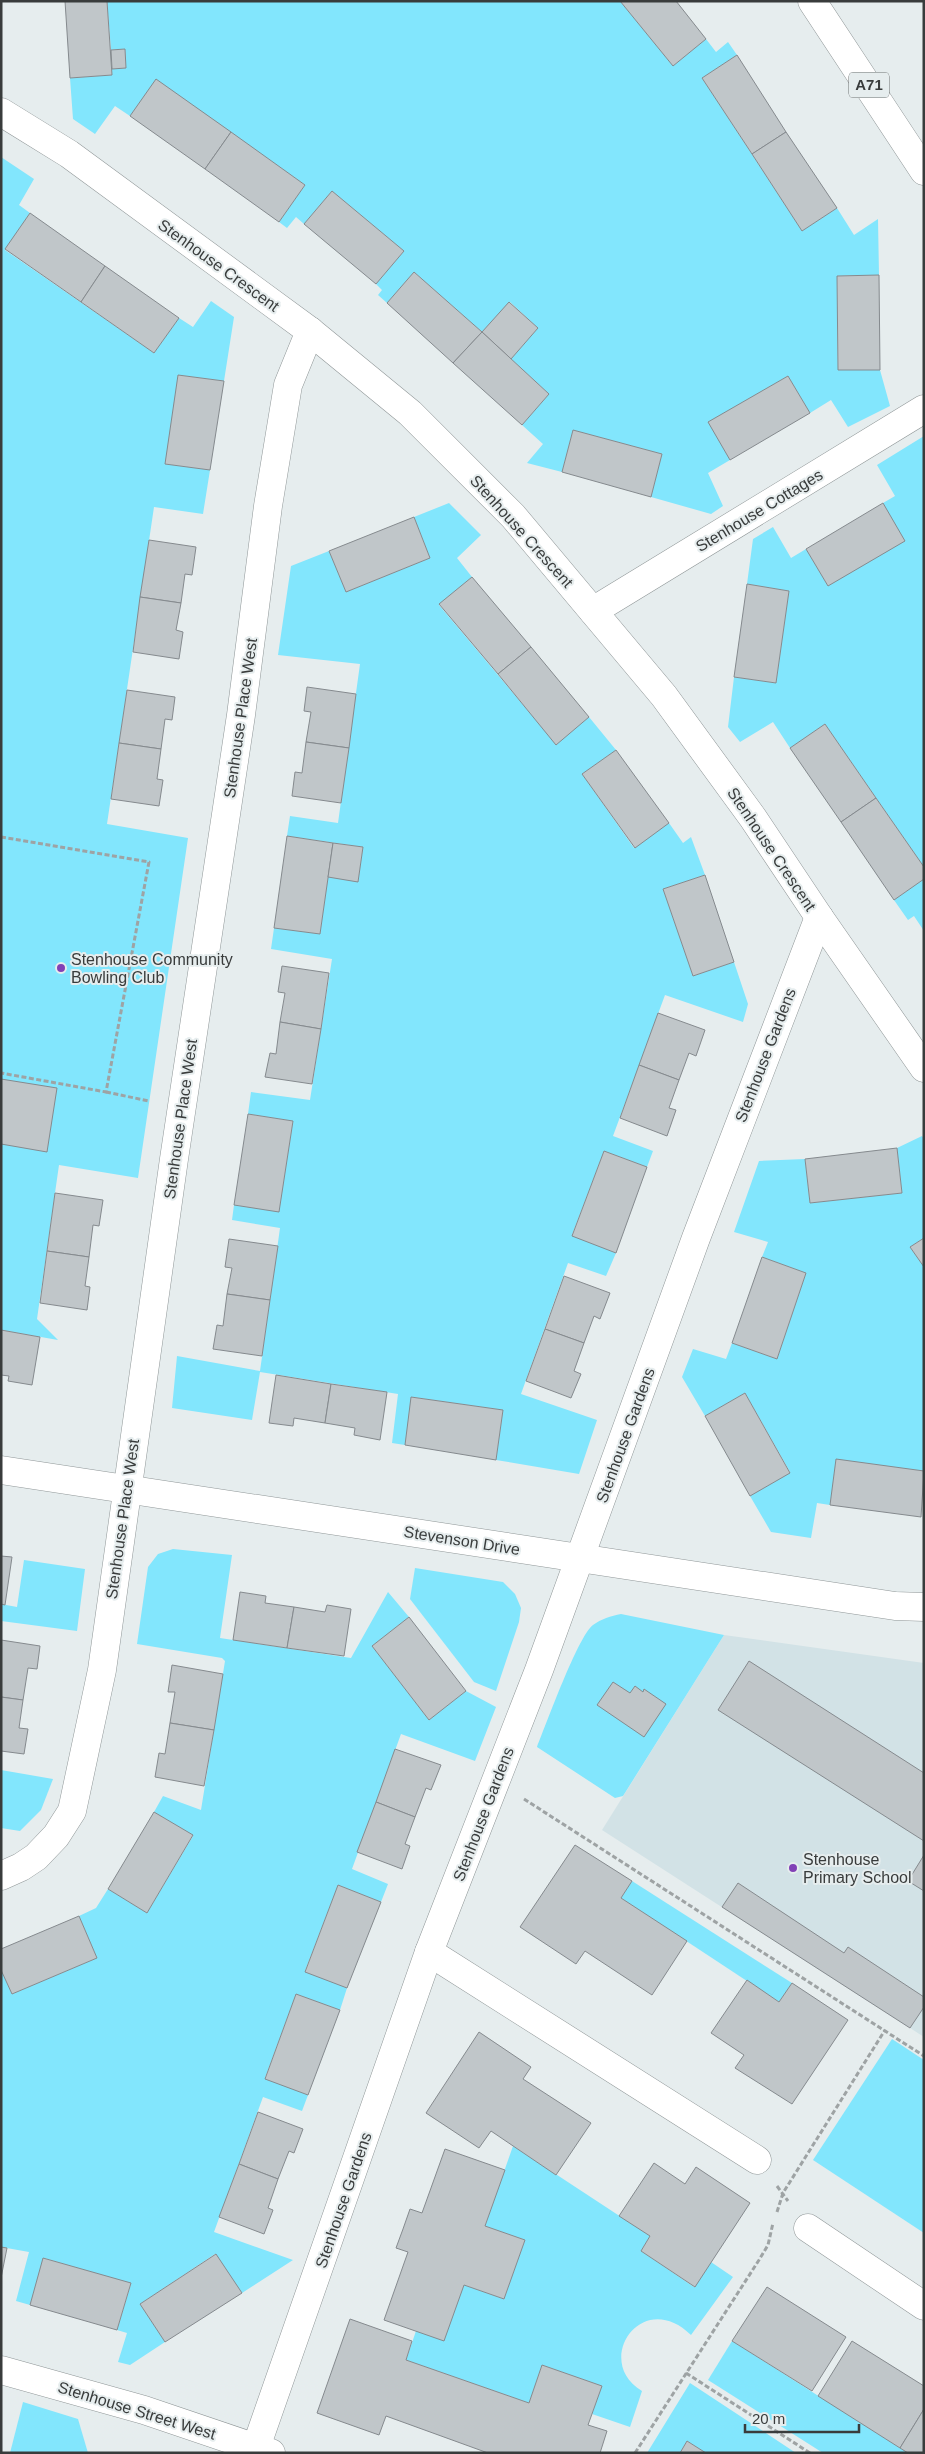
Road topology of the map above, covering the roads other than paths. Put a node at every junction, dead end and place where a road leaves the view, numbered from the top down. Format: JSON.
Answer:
{"nodes":[{"id":1,"x":812,"y":1,"type":"edge"},
{"id":2,"x":1,"y":112,"type":"edge"},
{"id":3,"x":924,"y":171,"type":"edge"},
{"id":4,"x":310,"y":331,"type":"junction"},
{"id":5,"x":924,"y":409,"type":"edge"},
{"id":6,"x":593,"y":610,"type":"junction"},
{"id":7,"x":819,"y":917,"type":"junction"},
{"id":8,"x":924,"y":1068,"type":"edge"},
{"id":9,"x":1,"y":1470,"type":"edge"},
{"id":10,"x":126,"y":1489,"type":"junction"},
{"id":11,"x":581,"y":1558,"type":"junction"},
{"id":12,"x":924,"y":1608,"type":"edge"},
{"id":13,"x":1,"y":1876,"type":"edge"},
{"id":14,"x":429,"y":1952,"type":"junction"},
{"id":15,"x":757,"y":2160,"type":"road end"},
{"id":16,"x":808,"y":2228,"type":"road end"},
{"id":17,"x":924,"y":2306,"type":"edge"},
{"id":18,"x":1,"y":2370,"type":"edge"},
{"id":19,"x":261,"y":2451,"type":"edge"}],
"edges":[{"from":1,"to":3,"type":"street","number":"A71"},
{"from":2,"to":4,"type":"street","name":"Stenhouse Crescent"},
{"from":4,"to":6,"type":"street","name":"Stenhouse Crescent"},
{"from":4,"to":10,"type":"street","name":"Stenhouse Place West"},
{"from":5,"to":6,"type":"street","name":"Stenhouse Cottages"},
{"from":6,"to":7,"type":"street","name":"Stenhouse Crescent"},
{"from":7,"to":8,"type":"street","name":"Stenhouse Crescent"},
{"from":7,"to":11,"type":"street","name":"Stenhouse Gardens"},
{"from":9,"to":10,"type":"street","name":"Stevenson Drive"},
{"from":10,"to":11,"type":"street","name":"Stevenson Drive"},
{"from":10,"to":13,"type":"street","name":"Stenhouse Place West"},
{"from":11,"to":12,"type":"street","name":"Stevenson Drive"},
{"from":11,"to":14,"type":"street","name":"Stenhouse Gardens"},
{"from":14,"to":15,"type":"street"},
{"from":14,"to":19,"type":"street","name":"Stenhouse Gardens"},
{"from":16,"to":17,"type":"street"},
{"from":18,"to":19,"type":"street","name":"Stenhouse Street West"}]}
